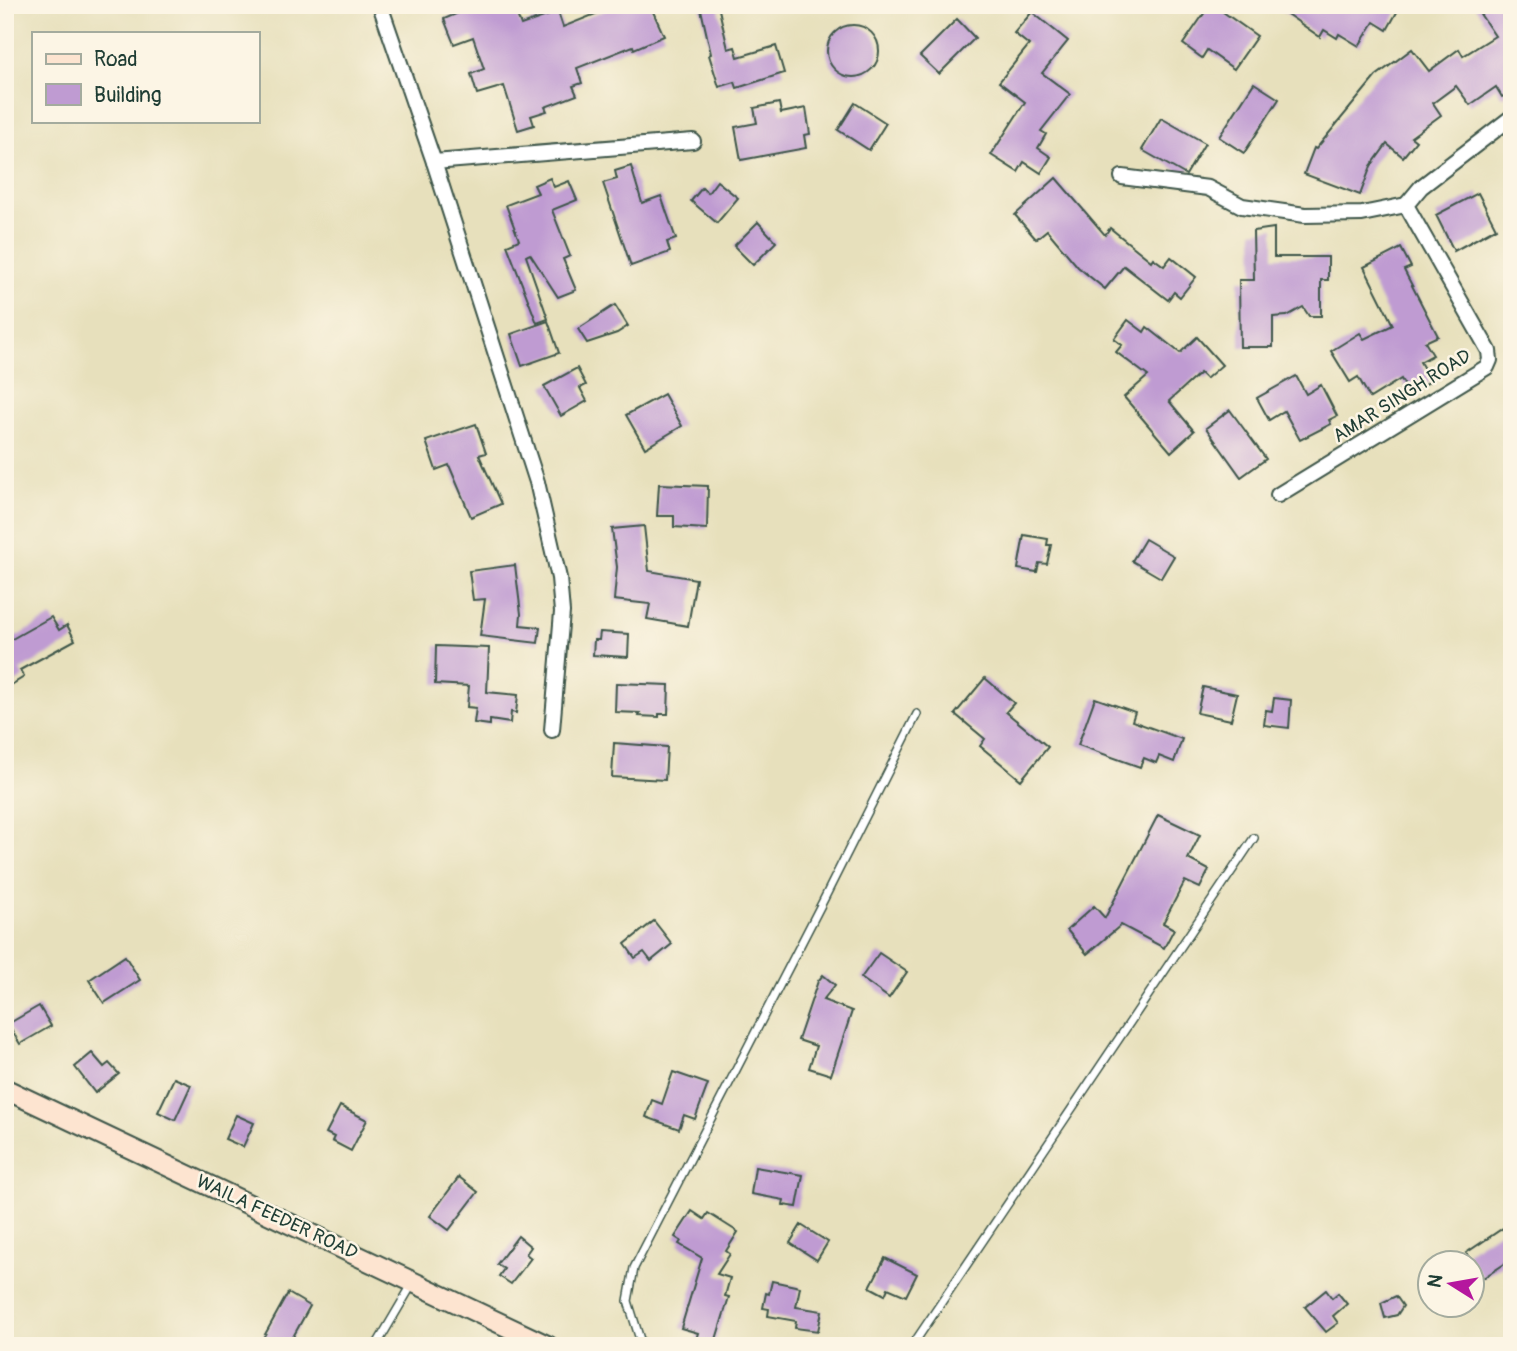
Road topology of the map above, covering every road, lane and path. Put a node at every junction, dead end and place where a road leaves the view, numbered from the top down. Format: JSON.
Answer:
{"nodes":[{"id":1,"x":380,"y":5,"type":"edge"},
{"id":2,"x":1512,"y":117,"type":"edge"},
{"id":3,"x":693,"y":141,"type":"dead end"},
{"id":4,"x":434,"y":162,"type":"junction"},
{"id":5,"x":1122,"y":177,"type":"dead end"},
{"id":6,"x":1406,"y":205,"type":"junction"},
{"id":7,"x":1278,"y":495,"type":"dead end"},
{"id":8,"x":917,"y":714,"type":"dead end"},
{"id":9,"x":552,"y":730,"type":"dead end"},
{"id":10,"x":1254,"y":838,"type":"dead end"},
{"id":11,"x":5,"y":1089,"type":"edge"},
{"id":12,"x":414,"y":1281,"type":"junction"},
{"id":13,"x":376,"y":1346,"type":"edge"},
{"id":14,"x":548,"y":1346,"type":"edge"},
{"id":15,"x":642,"y":1346,"type":"edge"},
{"id":16,"x":912,"y":1346,"type":"edge"}],
"edges":[{"from":1,"to":4,"type":"street"},
{"from":2,"to":6,"type":"street"},
{"from":3,"to":4,"type":"street"},
{"from":4,"to":9,"type":"street"},
{"from":5,"to":6,"type":"street"},
{"from":6,"to":7,"type":"street","name":"AMAR SINGH ROAD"},
{"from":8,"to":15,"type":"lane"},
{"from":10,"to":16,"type":"lane"},
{"from":11,"to":12,"type":"street","name":"WAILA FEEDER ROAD"},
{"from":12,"to":13,"type":"lane"},
{"from":12,"to":14,"type":"street","name":"WAILA FEEDER ROAD"}]}
